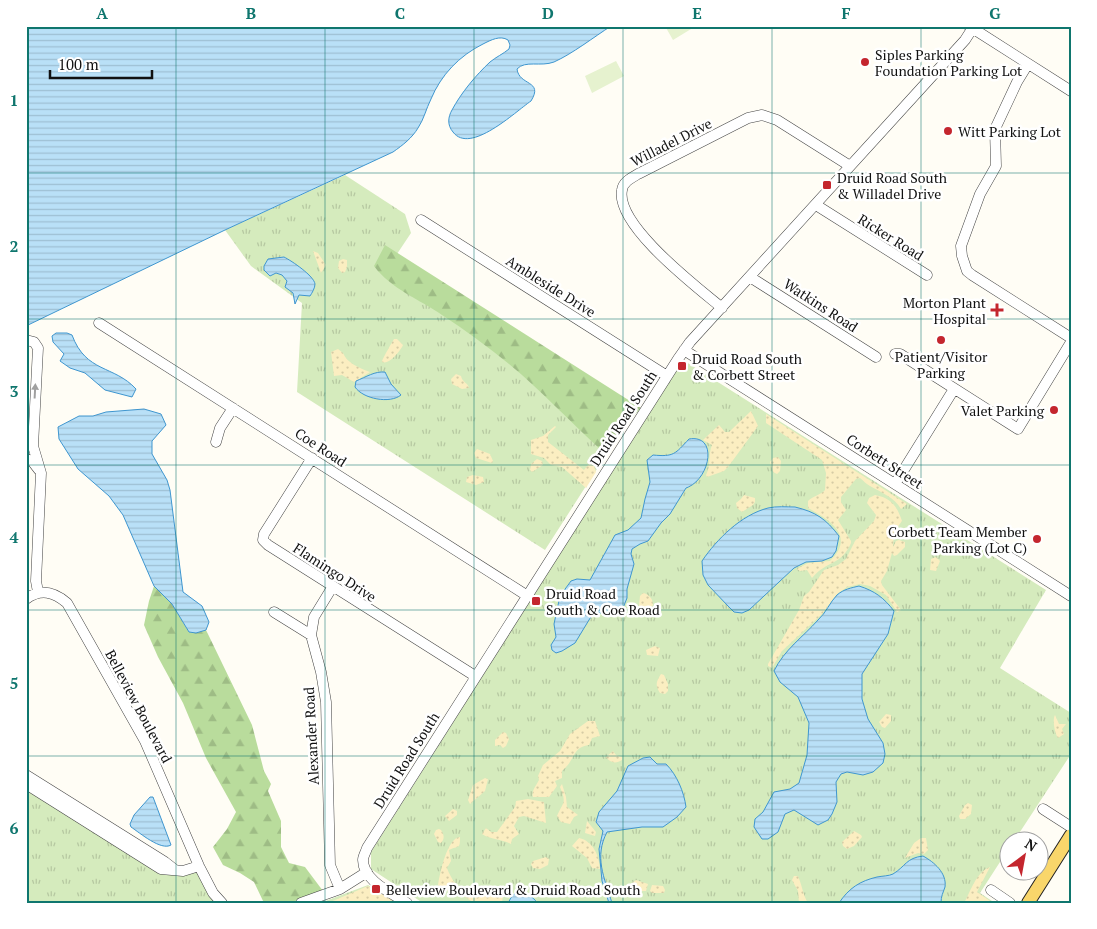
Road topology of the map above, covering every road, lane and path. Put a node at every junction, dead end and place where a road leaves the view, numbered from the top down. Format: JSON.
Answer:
{"nodes":[{"id":1,"x":972,"y":27,"type":"edge"},
{"id":2,"x":1028,"y":64,"type":"junction"},
{"id":3,"x":1071,"y":91,"type":"edge"},
{"id":4,"x":850,"y":166,"type":"junction"},
{"id":5,"x":816,"y":205,"type":"junction"},
{"id":6,"x":420,"y":220,"type":"dead end"},
{"id":7,"x":927,"y":275,"type":"dead end"},
{"id":8,"x":750,"y":277,"type":"junction"},
{"id":9,"x":722,"y":308,"type":"junction"},
{"id":10,"x":99,"y":323,"type":"dead end"},
{"id":11,"x":1071,"y":338,"type":"edge"},
{"id":12,"x":26,"y":340,"type":"edge"},
{"id":13,"x":1071,"y":342,"type":"edge"},
{"id":14,"x":684,"y":350,"type":"junction"},
{"id":15,"x":896,"y":354,"type":"dead end"},
{"id":16,"x":876,"y":357,"type":"dead end"},
{"id":17,"x":667,"y":376,"type":"junction"},
{"id":18,"x":954,"y":389,"type":"junction"},
{"id":19,"x":233,"y":408,"type":"junction"},
{"id":20,"x":216,"y":442,"type":"dead end"},
{"id":21,"x":33,"y":446,"type":"junction"},
{"id":22,"x":26,"y":457,"type":"edge"},
{"id":23,"x":312,"y":458,"type":"junction"},
{"id":24,"x":41,"y":473,"type":"junction"},
{"id":25,"x":895,"y":484,"type":"junction"},
{"id":26,"x":332,"y":586,"type":"junction"},
{"id":27,"x":38,"y":592,"type":"junction"},
{"id":28,"x":526,"y":595,"type":"junction"},
{"id":29,"x":1071,"y":596,"type":"edge"},
{"id":30,"x":26,"y":598,"type":"edge"},
{"id":31,"x":274,"y":612,"type":"dead end"},
{"id":32,"x":311,"y":635,"type":"junction"},
{"id":33,"x":475,"y":676,"type":"junction"},
{"id":34,"x":26,"y":775,"type":"edge"},
{"id":35,"x":26,"y":784,"type":"edge"},
{"id":36,"x":1043,"y":809,"type":"dead end"},
{"id":37,"x":1071,"y":827,"type":"edge"},
{"id":38,"x":1071,"y":835,"type":"edge"},
{"id":39,"x":199,"y":866,"type":"junction"},
{"id":40,"x":174,"y":870,"type":"junction"},
{"id":41,"x":367,"y":872,"type":"junction"},
{"id":42,"x":340,"y":889,"type":"junction"},
{"id":43,"x":991,"y":890,"type":"dead end"},
{"id":44,"x":222,"y":903,"type":"edge"},
{"id":45,"x":302,"y":903,"type":"edge"},
{"id":46,"x":407,"y":903,"type":"edge"},
{"id":47,"x":1010,"y":903,"type":"edge"},
{"id":48,"x":1028,"y":903,"type":"edge"}],
"edges":[{"from":1,"to":2,"type":"street"},
{"from":1,"to":4,"type":"street","name":"Druid Road South"},
{"from":2,"to":3,"type":"street"},
{"from":2,"to":11,"type":"street"},
{"from":4,"to":5,"type":"street","name":"Druid Road South"},
{"from":4,"to":9,"type":"street","name":"Willadel Drive"},
{"from":5,"to":7,"type":"street","name":"Ricker Road"},
{"from":5,"to":8,"type":"street","name":"Druid Road South"},
{"from":6,"to":17,"type":"street","name":"Ambleside Drive"},
{"from":8,"to":9,"type":"street","name":"Druid Road South"},
{"from":8,"to":16,"type":"street","name":"Watkins Road"},
{"from":9,"to":14,"type":"street","name":"Druid Road South"},
{"from":10,"to":19,"type":"street","name":"Coe Road"},
{"from":21,"to":12,"type":"street","one_way":true},
{"from":13,"to":18,"type":"street"},
{"from":14,"to":17,"type":"street","name":"Druid Road South"},
{"from":14,"to":25,"type":"street","name":"Corbett Street"},
{"from":15,"to":18,"type":"street"},
{"from":17,"to":28,"type":"street","name":"Druid Road South"},
{"from":18,"to":25,"type":"street"},
{"from":19,"to":20,"type":"street"},
{"from":19,"to":23,"type":"street","name":"Coe Road"},
{"from":21,"to":22,"type":"street"},
{"from":21,"to":24,"type":"street"},
{"from":22,"to":24,"type":"street"},
{"from":23,"to":26,"type":"street","name":"Flamingo Drive"},
{"from":23,"to":28,"type":"street","name":"Coe Road"},
{"from":24,"to":27,"type":"street"},
{"from":25,"to":29,"type":"street","name":"Corbett Street"},
{"from":26,"to":32,"type":"street"},
{"from":26,"to":33,"type":"street","name":"Flamingo Drive"},
{"from":27,"to":30,"type":"street"},
{"from":27,"to":39,"type":"street","name":"Belleview Boulevard"},
{"from":28,"to":33,"type":"street","name":"Druid Road South"},
{"from":31,"to":32,"type":"street"},
{"from":32,"to":42,"type":"street","name":"Alexander Road"},
{"from":33,"to":41,"type":"street","name":"Druid Road South"},
{"from":34,"to":40,"type":"street"},
{"from":35,"to":40,"type":"street"},
{"from":36,"to":37,"type":"street"},
{"from":38,"to":48,"type":"main road"},
{"from":39,"to":40,"type":"street"},
{"from":39,"to":44,"type":"street","name":"Belleview Boulevard"},
{"from":41,"to":42,"type":"street"},
{"from":41,"to":46,"type":"street"},
{"from":42,"to":45,"type":"street"},
{"from":43,"to":47,"type":"street"}]}
